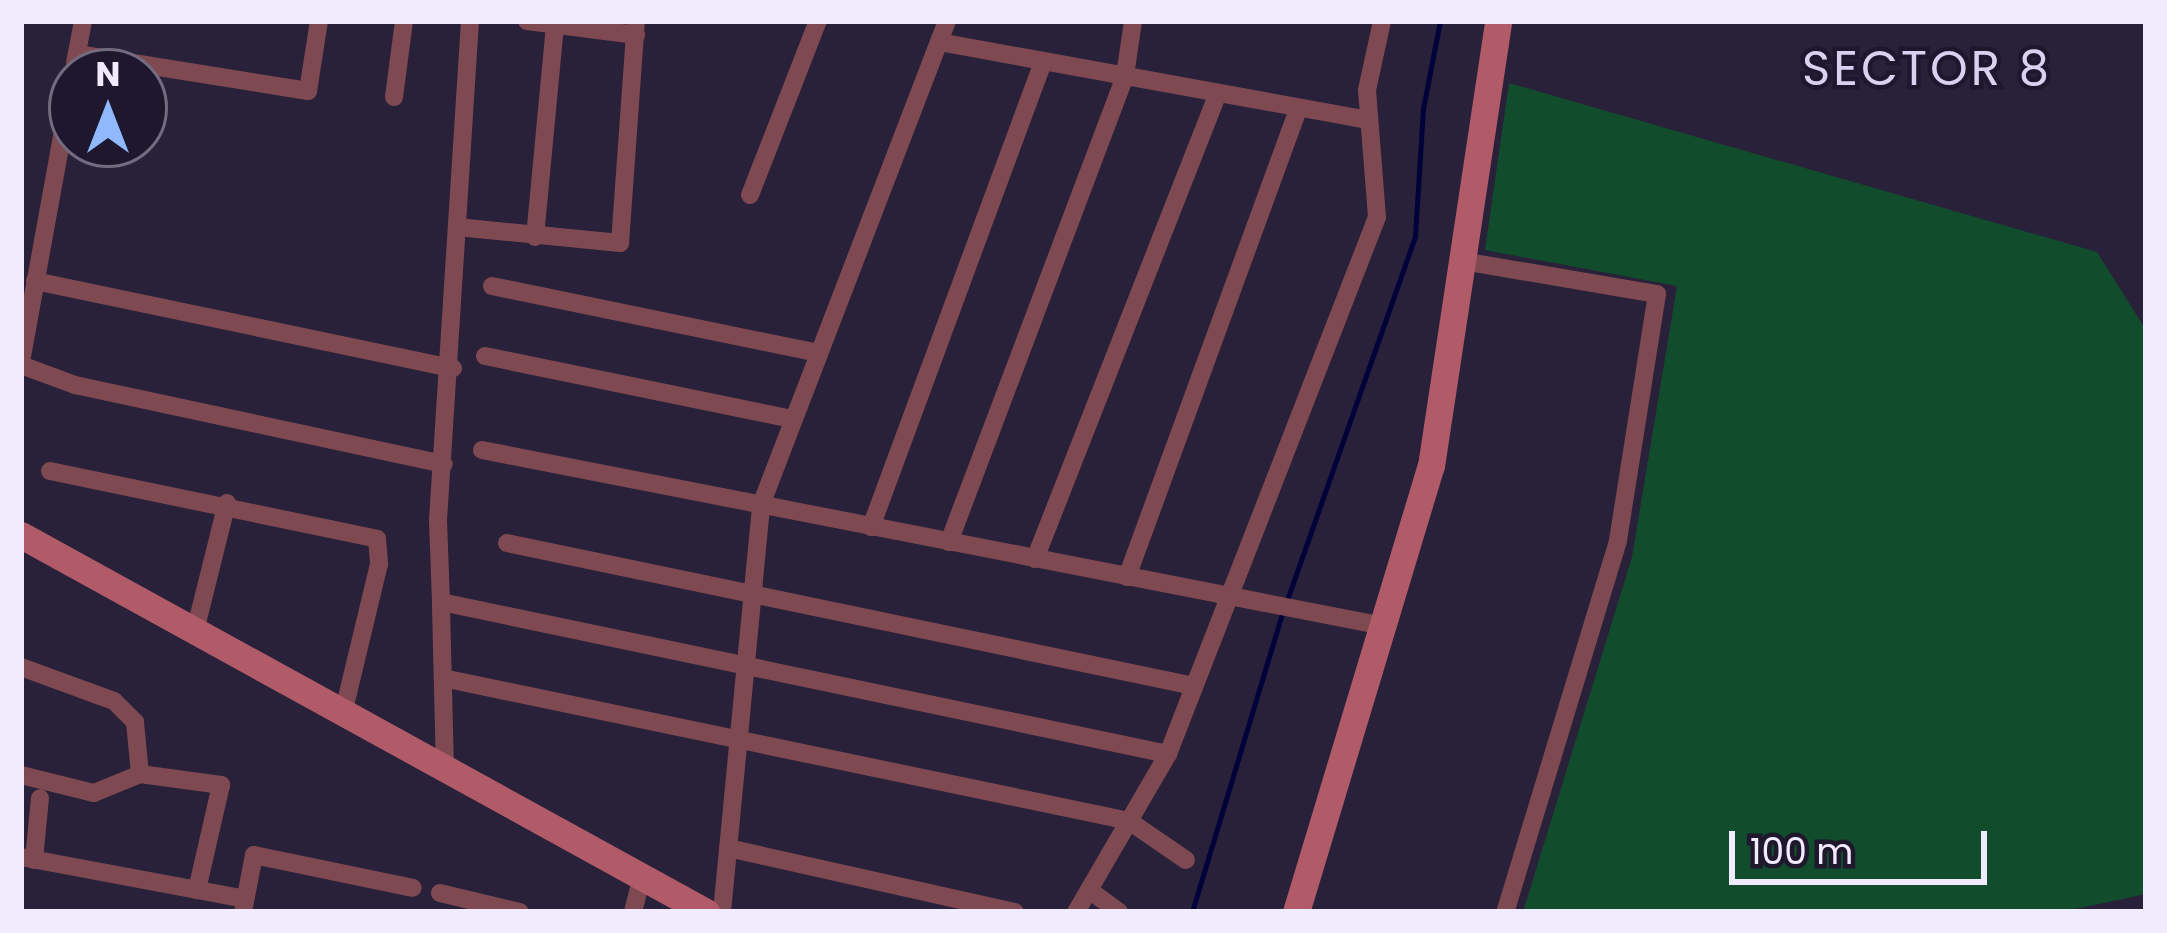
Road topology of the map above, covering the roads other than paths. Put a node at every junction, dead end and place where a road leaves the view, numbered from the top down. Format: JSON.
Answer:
{"nodes":[{"id":1,"x":319,"y":21,"type":"edge"},
{"id":2,"x":404,"y":21,"type":"edge"},
{"id":3,"x":470,"y":21,"type":"edge"},
{"id":4,"x":527,"y":21,"type":"edge"},
{"id":5,"x":818,"y":21,"type":"edge"},
{"id":6,"x":947,"y":21,"type":"edge"},
{"id":7,"x":1133,"y":21,"type":"edge"},
{"id":8,"x":1382,"y":21,"type":"edge"},
{"id":9,"x":1498,"y":21,"type":"edge"},
{"id":10,"x":555,"y":25,"type":"junction"},
{"id":11,"x":636,"y":28,"type":"edge"},
{"id":12,"x":939,"y":42,"type":"junction"},
{"id":13,"x":1043,"y":62,"type":"junction"},
{"id":14,"x":1125,"y":76,"type":"junction"},
{"id":15,"x":168,"y":78,"type":"edge"},
{"id":16,"x":1218,"y":93,"type":"junction"},
{"id":17,"x":394,"y":97,"type":"dead end"},
{"id":18,"x":1300,"y":108,"type":"junction"},
{"id":19,"x":1369,"y":120,"type":"junction"},
{"id":20,"x":56,"y":168,"type":"edge"},
{"id":21,"x":750,"y":195,"type":"dead end"},
{"id":22,"x":457,"y":227,"type":"junction"},
{"id":23,"x":535,"y":237,"type":"junction"},
{"id":24,"x":1462,"y":261,"type":"junction"},
{"id":25,"x":35,"y":280,"type":"junction"},
{"id":26,"x":492,"y":286,"type":"dead end"},
{"id":27,"x":818,"y":353,"type":"junction"},
{"id":28,"x":485,"y":356,"type":"dead end"},
{"id":29,"x":21,"y":363,"type":"edge"},
{"id":30,"x":453,"y":368,"type":"junction"},
{"id":31,"x":793,"y":419,"type":"junction"},
{"id":32,"x":482,"y":450,"type":"dead end"},
{"id":33,"x":444,"y":464,"type":"junction"},
{"id":34,"x":50,"y":471,"type":"dead end"},
{"id":35,"x":227,"y":503,"type":"junction"},
{"id":36,"x":761,"y":505,"type":"junction"},
{"id":37,"x":872,"y":526,"type":"junction"},
{"id":38,"x":21,"y":535,"type":"edge"},
{"id":39,"x":949,"y":542,"type":"junction"},
{"id":40,"x":507,"y":543,"type":"dead end"},
{"id":41,"x":1035,"y":559,"type":"junction"},
{"id":42,"x":1126,"y":577,"type":"junction"},
{"id":43,"x":753,"y":595,"type":"junction"},
{"id":44,"x":1229,"y":596,"type":"junction"},
{"id":45,"x":441,"y":602,"type":"junction"},
{"id":46,"x":1383,"y":626,"type":"junction"},
{"id":47,"x":195,"y":632,"type":"junction"},
{"id":48,"x":747,"y":666,"type":"junction"},
{"id":49,"x":21,"y":667,"type":"edge"},
{"id":50,"x":443,"y":678,"type":"junction"},
{"id":51,"x":1194,"y":686,"type":"junction"},
{"id":52,"x":344,"y":714,"type":"junction"},
{"id":53,"x":738,"y":740,"type":"junction"},
{"id":54,"x":1168,"y":754,"type":"junction"},
{"id":55,"x":445,"y":770,"type":"junction"},
{"id":56,"x":140,"y":774,"type":"junction"},
{"id":57,"x":21,"y":776,"type":"edge"},
{"id":58,"x":40,"y":797,"type":"dead end"},
{"id":59,"x":1129,"y":821,"type":"junction"},
{"id":60,"x":728,"y":848,"type":"junction"},
{"id":61,"x":27,"y":859,"type":"edge"},
{"id":62,"x":1186,"y":860,"type":"dead end"},
{"id":63,"x":642,"y":875,"type":"junction"},
{"id":64,"x":413,"y":888,"type":"dead end"},
{"id":65,"x":197,"y":890,"type":"junction"},
{"id":66,"x":1088,"y":890,"type":"junction"},
{"id":67,"x":440,"y":893,"type":"dead end"},
{"id":68,"x":244,"y":905,"type":"edge"},
{"id":69,"x":483,"y":908,"type":"edge"},
{"id":70,"x":520,"y":912,"type":"edge"},
{"id":71,"x":633,"y":912,"type":"edge"},
{"id":72,"x":706,"y":912,"type":"edge"},
{"id":73,"x":722,"y":912,"type":"edge"},
{"id":74,"x":1015,"y":912,"type":"edge"},
{"id":75,"x":1076,"y":912,"type":"edge"},
{"id":76,"x":1119,"y":912,"type":"edge"},
{"id":77,"x":1296,"y":912,"type":"edge"},
{"id":78,"x":1505,"y":912,"type":"edge"}],
"edges":[{"from":1,"to":15,"type":"street"},
{"from":2,"to":17,"type":"street"},
{"from":3,"to":22,"type":"street"},
{"from":4,"to":10,"type":"street"},
{"from":5,"to":21,"type":"street"},
{"from":6,"to":12,"type":"street"},
{"from":7,"to":14,"type":"street"},
{"from":8,"to":19,"type":"street"},
{"from":9,"to":24,"type":"street"},
{"from":10,"to":11,"type":"street"},
{"from":10,"to":23,"type":"street"},
{"from":11,"to":23,"type":"street"},
{"from":12,"to":13,"type":"street"},
{"from":12,"to":27,"type":"street"},
{"from":13,"to":14,"type":"street"},
{"from":13,"to":37,"type":"street"},
{"from":14,"to":16,"type":"street"},
{"from":14,"to":39,"type":"street"},
{"from":16,"to":18,"type":"street"},
{"from":16,"to":41,"type":"street"},
{"from":18,"to":19,"type":"street"},
{"from":18,"to":42,"type":"street"},
{"from":19,"to":44,"type":"street"},
{"from":20,"to":25,"type":"street"},
{"from":22,"to":23,"type":"street"},
{"from":22,"to":30,"type":"street"},
{"from":24,"to":46,"type":"street"},
{"from":24,"to":78,"type":"street"},
{"from":25,"to":29,"type":"street"},
{"from":25,"to":30,"type":"street"},
{"from":26,"to":27,"type":"street"},
{"from":27,"to":31,"type":"street"},
{"from":28,"to":31,"type":"street"},
{"from":29,"to":33,"type":"street"},
{"from":30,"to":33,"type":"street"},
{"from":31,"to":36,"type":"street"},
{"from":32,"to":36,"type":"street"},
{"from":33,"to":45,"type":"street"},
{"from":34,"to":35,"type":"street"},
{"from":35,"to":47,"type":"street"},
{"from":35,"to":52,"type":"street"},
{"from":36,"to":37,"type":"street"},
{"from":36,"to":43,"type":"street"},
{"from":37,"to":39,"type":"street"},
{"from":38,"to":47,"type":"street"},
{"from":39,"to":41,"type":"street"},
{"from":40,"to":43,"type":"street"},
{"from":41,"to":42,"type":"street"},
{"from":42,"to":44,"type":"street"},
{"from":43,"to":48,"type":"street"},
{"from":43,"to":51,"type":"street"},
{"from":44,"to":46,"type":"street"},
{"from":44,"to":51,"type":"street"},
{"from":45,"to":48,"type":"street"},
{"from":45,"to":50,"type":"street"},
{"from":46,"to":77,"type":"street"},
{"from":47,"to":52,"type":"street"},
{"from":48,"to":53,"type":"street"},
{"from":48,"to":54,"type":"street"},
{"from":49,"to":56,"type":"street"},
{"from":50,"to":53,"type":"street"},
{"from":50,"to":55,"type":"street"},
{"from":51,"to":54,"type":"street"},
{"from":52,"to":55,"type":"street"},
{"from":53,"to":59,"type":"street"},
{"from":53,"to":60,"type":"street"},
{"from":54,"to":59,"type":"street"},
{"from":55,"to":63,"type":"street"},
{"from":56,"to":57,"type":"street"},
{"from":56,"to":65,"type":"street"},
{"from":58,"to":61,"type":"street"},
{"from":59,"to":62,"type":"street"},
{"from":59,"to":66,"type":"street"},
{"from":60,"to":73,"type":"street"},
{"from":60,"to":74,"type":"street"},
{"from":61,"to":65,"type":"street"},
{"from":63,"to":71,"type":"street"},
{"from":63,"to":72,"type":"street"},
{"from":64,"to":68,"type":"street"},
{"from":65,"to":68,"type":"street"},
{"from":66,"to":75,"type":"street"},
{"from":66,"to":76,"type":"street"},
{"from":67,"to":69,"type":"street"},
{"from":69,"to":70,"type":"street"}]}
